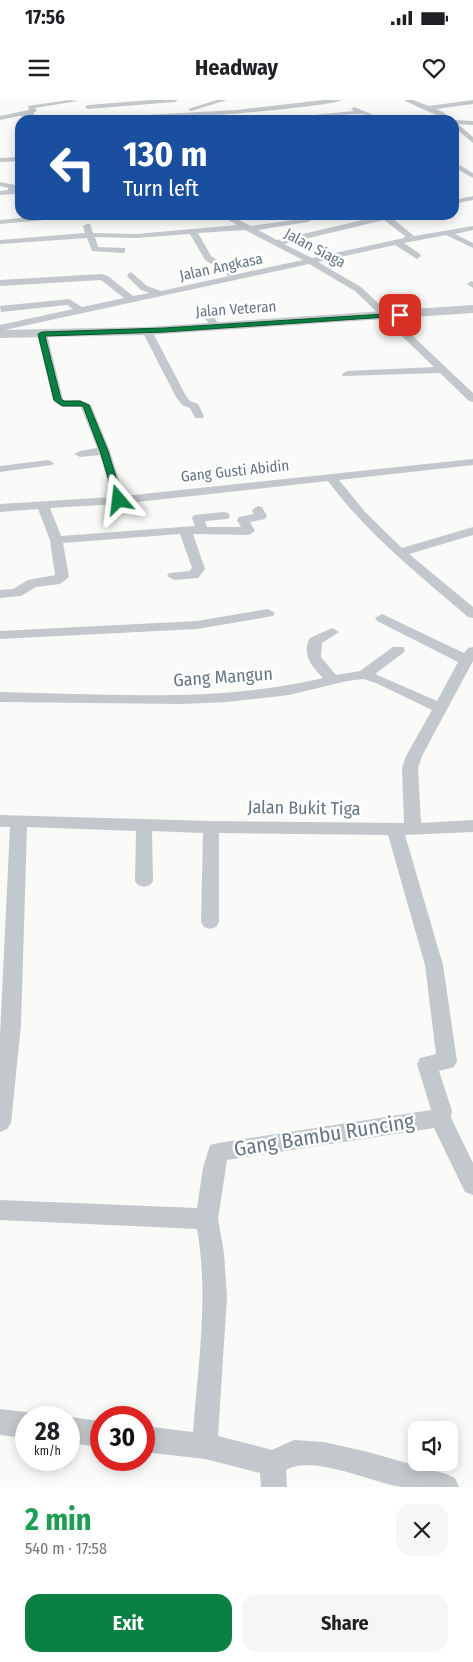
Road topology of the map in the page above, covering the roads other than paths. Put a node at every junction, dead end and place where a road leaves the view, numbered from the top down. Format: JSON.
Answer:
{"nodes":[{"id":1,"x":74,"y":100,"type":"edge"},
{"id":2,"x":175,"y":100,"type":"edge"},
{"id":3,"x":224,"y":100,"type":"edge"},
{"id":4,"x":339,"y":100,"type":"edge"},
{"id":5,"x":407,"y":100,"type":"edge"},
{"id":6,"x":164,"y":101,"type":"edge"},
{"id":7,"x":334,"y":101,"type":"edge"},
{"id":8,"x":473,"y":102,"type":"edge"},
{"id":9,"x":88,"y":107,"type":"junction"},
{"id":10,"x":428,"y":108,"type":"junction"},
{"id":11,"x":191,"y":109,"type":"junction"},
{"id":12,"x":363,"y":112,"type":"junction"},
{"id":13,"x":19,"y":114,"type":"junction"},
{"id":14,"x":204,"y":114,"type":"junction"},
{"id":15,"x":215,"y":114,"type":"joint"},
{"id":16,"x":26,"y":115,"type":"edge"},
{"id":17,"x":104,"y":115,"type":"edge"},
{"id":18,"x":172,"y":115,"type":"edge"},
{"id":19,"x":333,"y":115,"type":"edge"},
{"id":20,"x":370,"y":115,"type":"edge"},
{"id":21,"x":443,"y":115,"type":"edge"},
{"id":22,"x":0,"y":118,"type":"edge"},
{"id":23,"x":459,"y":123,"type":"edge"},
{"id":24,"x":473,"y":123,"type":"edge"},
{"id":25,"x":459,"y":133,"type":"edge"},
{"id":26,"x":473,"y":141,"type":"edge"},
{"id":27,"x":12,"y":151,"type":"dead end"},
{"id":28,"x":0,"y":152,"type":"edge"},
{"id":29,"x":15,"y":159,"type":"edge"},
{"id":30,"x":0,"y":160,"type":"edge"},
{"id":31,"x":459,"y":167,"type":"edge"},
{"id":32,"x":473,"y":176,"type":"edge"},
{"id":33,"x":0,"y":184,"type":"edge"},
{"id":34,"x":12,"y":192,"type":"junction"},
{"id":35,"x":0,"y":193,"type":"edge"},
{"id":36,"x":15,"y":195,"type":"edge"},
{"id":37,"x":473,"y":198,"type":"edge"},
{"id":38,"x":15,"y":199,"type":"edge"},
{"id":39,"x":459,"y":201,"type":"edge"},
{"id":40,"x":5,"y":202,"type":"dead end"},
{"id":41,"x":19,"y":220,"type":"edge"},
{"id":42,"x":83,"y":220,"type":"edge"},
{"id":43,"x":233,"y":220,"type":"edge"},
{"id":44,"x":308,"y":220,"type":"dead end"},
{"id":45,"x":370,"y":220,"type":"edge"},
{"id":46,"x":389,"y":220,"type":"edge"},
{"id":47,"x":0,"y":222,"type":"edge"},
{"id":48,"x":473,"y":227,"type":"edge"},
{"id":49,"x":248,"y":228,"type":"junction"},
{"id":50,"x":193,"y":232,"type":"junction"},
{"id":51,"x":445,"y":232,"type":"junction"},
{"id":52,"x":92,"y":235,"type":"junction"},
{"id":53,"x":409,"y":238,"type":"junction"},
{"id":54,"x":0,"y":242,"type":"edge"},
{"id":55,"x":276,"y":243,"type":"junction"},
{"id":56,"x":398,"y":243,"type":"junction"},
{"id":57,"x":473,"y":246,"type":"edge"},
{"id":58,"x":122,"y":250,"type":"dead end"},
{"id":59,"x":417,"y":256,"type":"dead end"},
{"id":60,"x":311,"y":261,"type":"junction"},
{"id":61,"x":131,"y":275,"type":"dead end"},
{"id":62,"x":238,"y":278,"type":"junction"},
{"id":63,"x":0,"y":283,"type":"edge"},
{"id":64,"x":162,"y":294,"type":"junction"},
{"id":65,"x":132,"y":300,"type":"junction"},
{"id":66,"x":0,"y":308,"type":"edge"},
{"id":67,"x":473,"y":309,"type":"edge"},
{"id":68,"x":81,"y":311,"type":"junction"},
{"id":69,"x":205,"y":312,"type":"dead end"},
{"id":70,"x":386,"y":316,"type":"junction"},
{"id":71,"x":216,"y":327,"type":"junction"},
{"id":72,"x":0,"y":328,"type":"edge"},
{"id":73,"x":147,"y":331,"type":"junction"},
{"id":74,"x":0,"y":334,"type":"edge"},
{"id":75,"x":42,"y":334,"type":"junction"},
{"id":76,"x":443,"y":370,"type":"junction"},
{"id":77,"x":347,"y":374,"type":"dead end"},
{"id":78,"x":473,"y":399,"type":"edge"},
{"id":79,"x":199,"y":416,"type":"dead end"},
{"id":80,"x":104,"y":451,"type":"junction"},
{"id":81,"x":80,"y":454,"type":"dead end"},
{"id":82,"x":473,"y":462,"type":"edge"},
{"id":83,"x":48,"y":463,"type":"dead end"},
{"id":84,"x":0,"y":469,"type":"edge"},
{"id":85,"x":331,"y":477,"type":"junction"},
{"id":86,"x":119,"y":500,"type":"junction"},
{"id":87,"x":43,"y":505,"type":"junction"},
{"id":88,"x":0,"y":508,"type":"edge"},
{"id":89,"x":258,"y":510,"type":"dead end"},
{"id":90,"x":224,"y":516,"type":"dead end"},
{"id":91,"x":185,"y":530,"type":"junction"},
{"id":92,"x":202,"y":530,"type":"junction"},
{"id":93,"x":472,"y":532,"type":"edge"},
{"id":94,"x":56,"y":540,"type":"junction"},
{"id":95,"x":402,"y":552,"type":"junction"},
{"id":96,"x":174,"y":576,"type":"dead end"},
{"id":97,"x":22,"y":588,"type":"joint"},
{"id":98,"x":0,"y":594,"type":"edge"},
{"id":99,"x":268,"y":613,"type":"dead end"},
{"id":100,"x":473,"y":614,"type":"edge"},
{"id":101,"x":382,"y":618,"type":"dead end"},
{"id":102,"x":332,"y":632,"type":"dead end"},
{"id":103,"x":0,"y":635,"type":"edge"},
{"id":104,"x":398,"y":650,"type":"dead end"},
{"id":105,"x":470,"y":655,"type":"edge"},
{"id":106,"x":364,"y":675,"type":"junction"},
{"id":107,"x":334,"y":680,"type":"junction"},
{"id":108,"x":0,"y":697,"type":"edge"},
{"id":109,"x":440,"y":708,"type":"junction"},
{"id":110,"x":0,"y":821,"type":"edge"},
{"id":111,"x":19,"y":821,"type":"junction"},
{"id":112,"x":473,"y":826,"type":"edge"},
{"id":113,"x":211,"y":827,"type":"junction"},
{"id":114,"x":144,"y":829,"type":"junction"},
{"id":115,"x":404,"y":830,"type":"junction"},
{"id":116,"x":144,"y":881,"type":"dead end"},
{"id":117,"x":210,"y":922,"type":"dead end"},
{"id":118,"x":5,"y":1025,"type":"edge"},
{"id":119,"x":440,"y":1118,"type":"junction"},
{"id":120,"x":0,"y":1123,"type":"edge"},
{"id":121,"x":473,"y":1185,"type":"edge"},
{"id":122,"x":0,"y":1210,"type":"edge"},
{"id":123,"x":208,"y":1219,"type":"junction"},
{"id":124,"x":0,"y":1422,"type":"edge"},
{"id":125,"x":15,"y":1424,"type":"edge"},
{"id":126,"x":155,"y":1440,"type":"edge"},
{"id":127,"x":205,"y":1446,"type":"junction"},
{"id":128,"x":273,"y":1475,"type":"edge"},
{"id":129,"x":446,"y":1487,"type":"edge"}],
"edges":[{"from":1,"to":9,"type":"street"},
{"from":1,"to":13,"type":"street"},
{"from":2,"to":6,"type":"street"},
{"from":3,"to":11,"type":"street"},
{"from":4,"to":7,"type":"street"},
{"from":5,"to":10,"type":"street"},
{"from":6,"to":9,"type":"street"},
{"from":6,"to":11,"type":"street"},
{"from":7,"to":12,"type":"street"},
{"from":7,"to":15,"type":"street"},
{"from":8,"to":10,"type":"street"},
{"from":9,"to":17,"type":"street"},
{"from":10,"to":21,"type":"street"},
{"from":11,"to":14,"type":"street"},
{"from":12,"to":19,"type":"street"},
{"from":12,"to":20,"type":"street"},
{"from":13,"to":16,"type":"street"},
{"from":13,"to":22,"type":"street"},
{"from":14,"to":15,"type":"street"},
{"from":14,"to":18,"type":"street"},
{"from":23,"to":24,"type":"street"},
{"from":25,"to":26,"type":"street"},
{"from":27,"to":28,"type":"street"},
{"from":29,"to":30,"type":"street"},
{"from":31,"to":32,"type":"street"},
{"from":33,"to":34,"type":"street"},
{"from":34,"to":35,"type":"street"},
{"from":34,"to":36,"type":"street"},
{"from":37,"to":39,"type":"street"},
{"from":38,"to":40,"type":"street"},
{"from":41,"to":47,"type":"street"},
{"from":42,"to":52,"type":"street"},
{"from":43,"to":49,"type":"street","name":"Jalan Siaga"},
{"from":44,"to":49,"type":"street"},
{"from":45,"to":55,"type":"street"},
{"from":46,"to":53,"type":"street"},
{"from":48,"to":51,"type":"street","name":"Jalan Angkasa"},
{"from":49,"to":50,"type":"street"},
{"from":49,"to":55,"type":"street","name":"Jalan Siaga"},
{"from":50,"to":52,"type":"street"},
{"from":50,"to":62,"type":"street"},
{"from":51,"to":53,"type":"street","name":"Jalan Angkasa"},
{"from":51,"to":57,"type":"street"},
{"from":52,"to":54,"type":"street"},
{"from":52,"to":58,"type":"street"},
{"from":53,"to":56,"type":"street","name":"Jalan Angkasa"},
{"from":55,"to":60,"type":"street","name":"Jalan Siaga"},
{"from":56,"to":59,"type":"street"},
{"from":56,"to":60,"type":"street","name":"Jalan Angkasa"},
{"from":60,"to":62,"type":"street","name":"Jalan Angkasa"},
{"from":60,"to":70,"type":"street","name":"Jalan Siaga"},
{"from":61,"to":64,"type":"street"},
{"from":62,"to":64,"type":"street","name":"Jalan Angkasa"},
{"from":63,"to":65,"type":"street"},
{"from":64,"to":65,"type":"street","name":"Jalan Angkasa"},
{"from":65,"to":68,"type":"street","name":"Jalan Angkasa"},
{"from":66,"to":68,"type":"street"},
{"from":67,"to":70,"type":"street","name":"Jalan Veteran"},
{"from":68,"to":72,"type":"street","name":"Jalan Angkasa"},
{"from":69,"to":71,"type":"street"},
{"from":70,"to":71,"type":"street","name":"Jalan Veteran"},
{"from":70,"to":76,"type":"street","name":"Jalan Siaga"},
{"from":71,"to":73,"type":"street","name":"Jalan Veteran"},
{"from":73,"to":75,"type":"street","name":"Jalan Veteran"},
{"from":73,"to":79,"type":"street"},
{"from":74,"to":75,"type":"street","name":"Jalan Veteran"},
{"from":75,"to":80,"type":"street"},
{"from":76,"to":77,"type":"street"},
{"from":76,"to":78,"type":"street","name":"Jalan Siaga"},
{"from":80,"to":81,"type":"street"},
{"from":80,"to":86,"type":"street"},
{"from":82,"to":85,"type":"street","name":"Gang Gusti Abidin"},
{"from":83,"to":84,"type":"street"},
{"from":85,"to":86,"type":"street","name":"Gang Gusti Abidin"},
{"from":85,"to":95,"type":"street"},
{"from":86,"to":87,"type":"street","name":"Gang Gusti Abidin"},
{"from":87,"to":88,"type":"street","name":"Gang Gusti Abidin"},
{"from":87,"to":94,"type":"street"},
{"from":89,"to":92,"type":"street"},
{"from":90,"to":92,"type":"street"},
{"from":91,"to":92,"type":"street"},
{"from":91,"to":94,"type":"street"},
{"from":91,"to":96,"type":"street"},
{"from":93,"to":95,"type":"street"},
{"from":94,"to":97,"type":"street"},
{"from":95,"to":100,"type":"street"},
{"from":97,"to":98,"type":"street"},
{"from":99,"to":103,"type":"street"},
{"from":101,"to":105,"type":"street"},
{"from":102,"to":107,"type":"street"},
{"from":104,"to":106,"type":"street"},
{"from":105,"to":109,"type":"street"},
{"from":106,"to":107,"type":"street","name":"Gang Mangun"},
{"from":106,"to":109,"type":"street","name":"Gang Mangun"},
{"from":107,"to":108,"type":"street","name":"Gang Mangun"},
{"from":109,"to":115,"type":"street"},
{"from":110,"to":111,"type":"street","name":"Jalan Bukit Tiga"},
{"from":111,"to":114,"type":"street","name":"Jalan Bukit Tiga"},
{"from":111,"to":118,"type":"street"},
{"from":112,"to":115,"type":"street","name":"Jalan Bukit Tiga"},
{"from":113,"to":114,"type":"street","name":"Jalan Bukit Tiga"},
{"from":113,"to":115,"type":"street","name":"Jalan Bukit Tiga"},
{"from":113,"to":117,"type":"street"},
{"from":114,"to":116,"type":"street"},
{"from":115,"to":119,"type":"street"},
{"from":118,"to":120,"type":"street"},
{"from":119,"to":121,"type":"street"},
{"from":119,"to":123,"type":"street","name":"Gang Bambu Runcing"},
{"from":122,"to":123,"type":"street"},
{"from":123,"to":127,"type":"street","name":"Gang Bambu Runcing"},
{"from":124,"to":125,"type":"street"},
{"from":126,"to":127,"type":"street"},
{"from":127,"to":128,"type":"street"},
{"from":128,"to":129,"type":"street"}]}
